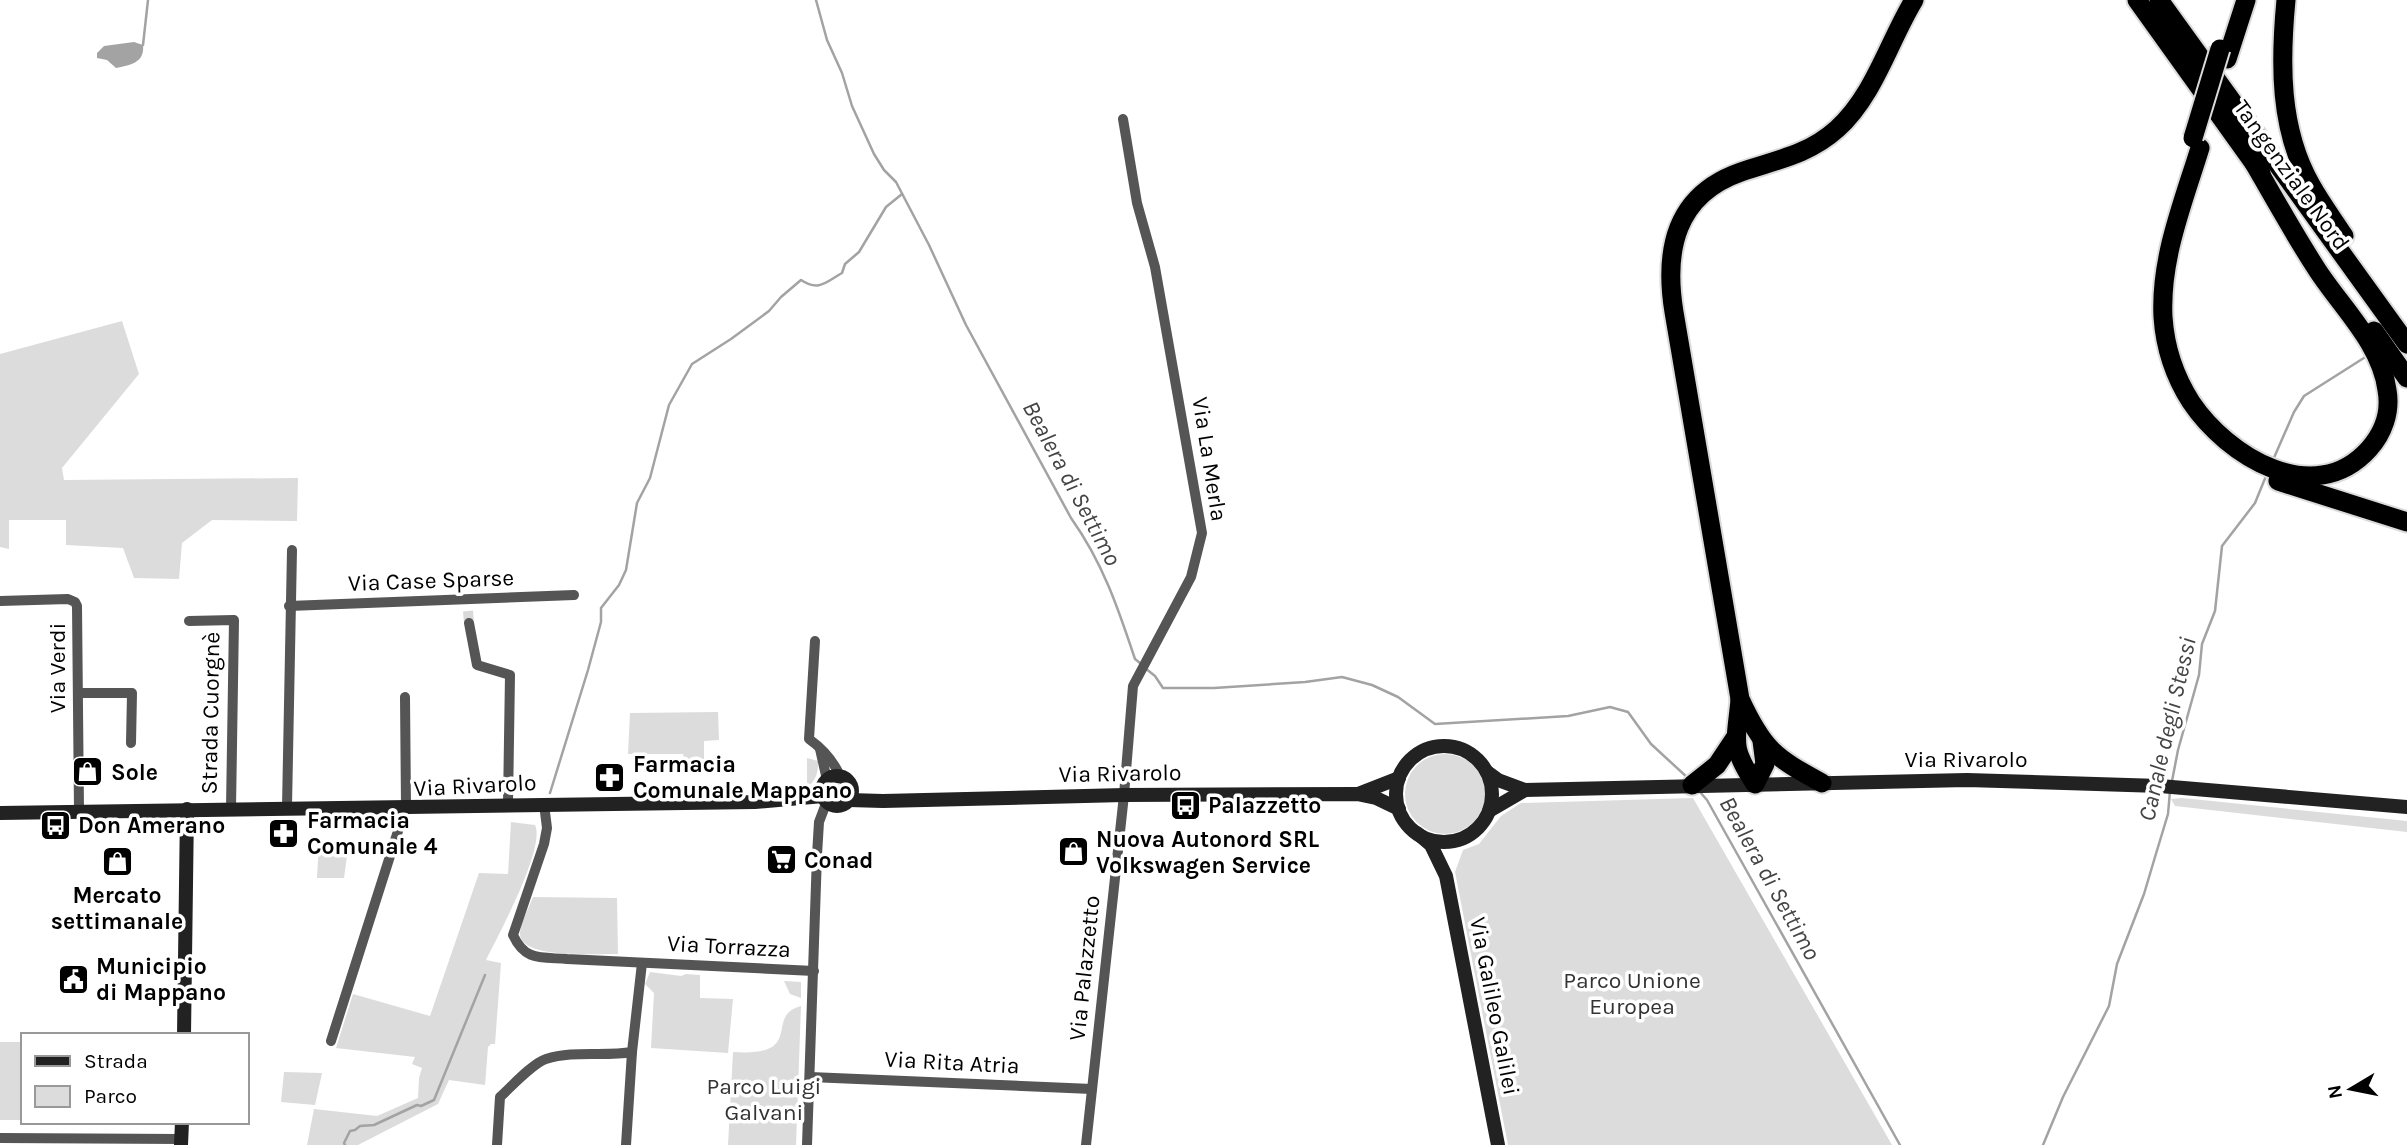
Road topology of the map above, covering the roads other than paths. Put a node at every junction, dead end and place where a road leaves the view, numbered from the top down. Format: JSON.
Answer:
{"nodes":[{"id":1,"x":1914,"y":0,"type":"edge"},
{"id":2,"x":2137,"y":0,"type":"edge"},
{"id":3,"x":2159,"y":0,"type":"edge"},
{"id":4,"x":2236,"y":0,"type":"edge"},
{"id":5,"x":2246,"y":0,"type":"edge"},
{"id":6,"x":2286,"y":0,"type":"edge"},
{"id":7,"x":2224,"y":54,"type":"junction"},
{"id":8,"x":1123,"y":119,"type":"dead end"},
{"id":9,"x":2254,"y":163,"type":"junction"},
{"id":10,"x":2381,"y":308,"type":"junction"},
{"id":11,"x":2407,"y":344,"type":"edge"},
{"id":12,"x":2407,"y":378,"type":"edge"},
{"id":13,"x":2269,"y":473,"type":"junction"},
{"id":14,"x":2407,"y":523,"type":"edge"},
{"id":15,"x":292,"y":550,"type":"dead end"},
{"id":16,"x":575,"y":595,"type":"dead end"},
{"id":17,"x":0,"y":601,"type":"edge"},
{"id":18,"x":289,"y":606,"type":"junction"},
{"id":19,"x":468,"y":612,"type":"junction"},
{"id":20,"x":189,"y":621,"type":"dead end"},
{"id":21,"x":815,"y":641,"type":"dead end"},
{"id":22,"x":78,"y":693,"type":"junction"},
{"id":23,"x":405,"y":697,"type":"dead end"},
{"id":24,"x":1740,"y":699,"type":"junction"},
{"id":25,"x":1735,"y":738,"type":"junction"},
{"id":26,"x":1762,"y":741,"type":"junction"},
{"id":27,"x":131,"y":743,"type":"dead end"},
{"id":28,"x":1487,"y":772,"type":"junction"},
{"id":29,"x":1399,"y":778,"type":"junction"},
{"id":30,"x":1822,"y":783,"type":"junction"},
{"id":31,"x":1694,"y":784,"type":"junction"},
{"id":32,"x":1755,"y":784,"type":"junction"},
{"id":33,"x":1525,"y":790,"type":"junction"},
{"id":34,"x":834,"y":792,"type":"junction"},
{"id":35,"x":1357,"y":794,"type":"junction"},
{"id":36,"x":1124,"y":795,"type":"junction"},
{"id":37,"x":508,"y":804,"type":"junction"},
{"id":38,"x":544,"y":804,"type":"junction"},
{"id":39,"x":406,"y":806,"type":"junction"},
{"id":40,"x":287,"y":807,"type":"junction"},
{"id":41,"x":2407,"y":807,"type":"edge"},
{"id":42,"x":231,"y":808,"type":"junction"},
{"id":43,"x":187,"y":809,"type":"junction"},
{"id":44,"x":1399,"y":809,"type":"junction"},
{"id":45,"x":79,"y":810,"type":"junction"},
{"id":46,"x":1489,"y":811,"type":"junction"},
{"id":47,"x":0,"y":813,"type":"edge"},
{"id":48,"x":1417,"y":833,"type":"junction"},
{"id":49,"x":1470,"y":834,"type":"junction"},
{"id":50,"x":1446,"y":876,"type":"junction"},
{"id":51,"x":642,"y":963,"type":"junction"},
{"id":52,"x":814,"y":971,"type":"junction"},
{"id":53,"x":184,"y":1033,"type":"edge"},
{"id":54,"x":331,"y":1041,"type":"dead end"},
{"id":55,"x":632,"y":1052,"type":"junction"},
{"id":56,"x":810,"y":1077,"type":"junction"},
{"id":57,"x":1092,"y":1089,"type":"junction"},
{"id":58,"x":181,"y":1124,"type":"edge"},
{"id":59,"x":0,"y":1138,"type":"edge"},
{"id":60,"x":181,"y":1142,"type":"edge"},
{"id":61,"x":497,"y":1145,"type":"edge"},
{"id":62,"x":626,"y":1145,"type":"edge"},
{"id":63,"x":807,"y":1145,"type":"edge"},
{"id":64,"x":1086,"y":1145,"type":"edge"},
{"id":65,"x":1498,"y":1145,"type":"edge"}],
"edges":[{"from":1,"to":24,"type":"highway"},
{"from":2,"to":9,"type":"highway","name":"Tangenziale Nord"},
{"from":3,"to":10,"type":"highway","name":"Tangenziale Nord"},
{"from":4,"to":7,"type":"highway"},
{"from":5,"to":7,"type":"highway"},
{"from":6,"to":10,"type":"highway"},
{"from":7,"to":13,"type":"highway","bridge":true},
{"from":8,"to":36,"type":"street","name":"Via La Merla"},
{"from":9,"to":12,"type":"highway","name":"Tangenziale Nord"},
{"from":9,"to":13,"type":"highway"},
{"from":10,"to":11,"type":"highway","name":"Tangenziale Nord"},
{"from":13,"to":14,"type":"highway"},
{"from":15,"to":18,"type":"street"},
{"from":16,"to":19,"type":"street","name":"Via Case Sparse"},
{"from":17,"to":22,"type":"street","name":"Via Verdi"},
{"from":18,"to":19,"type":"street","name":"Via Case Sparse"},
{"from":18,"to":40,"type":"street"},
{"from":19,"to":37,"type":"street"},
{"from":20,"to":42,"type":"street","name":"Strada Cuorgnè"},
{"from":21,"to":34,"type":"street"},
{"from":22,"to":27,"type":"street"},
{"from":22,"to":45,"type":"street","name":"Via Verdi"},
{"from":23,"to":39,"type":"street"},
{"from":24,"to":25,"type":"highway"},
{"from":24,"to":26,"type":"highway"},
{"from":25,"to":31,"type":"highway"},
{"from":25,"to":32,"type":"highway"},
{"from":26,"to":30,"type":"highway"},
{"from":26,"to":32,"type":"highway"},
{"from":28,"to":29,"type":"main road"},
{"from":28,"to":33,"type":"main road","name":"Via Rivarolo"},
{"from":28,"to":46,"type":"main road"},
{"from":29,"to":35,"type":"main road","name":"Via Rivarolo"},
{"from":29,"to":44,"type":"main road"},
{"from":30,"to":32,"type":"main road","name":"Via Rivarolo"},
{"from":30,"to":41,"type":"main road","name":"Via Rivarolo"},
{"from":31,"to":32,"type":"main road","name":"Via Rivarolo"},
{"from":31,"to":33,"type":"main road","name":"Via Rivarolo"},
{"from":33,"to":46,"type":"main road","name":"Via Rivarolo"},
{"from":34,"to":36,"type":"main road","name":"Via Rivarolo"},
{"from":34,"to":38,"type":"main road","name":"Via Rivarolo"},
{"from":34,"to":52,"type":"street"},
{"from":35,"to":36,"type":"main road","name":"Via Rivarolo"},
{"from":35,"to":44,"type":"main road","name":"Via Rivarolo"},
{"from":36,"to":57,"type":"street","name":"Via Palazzetto"},
{"from":37,"to":38,"type":"main road","name":"Via Rivarolo"},
{"from":37,"to":39,"type":"main road","name":"Via Rivarolo"},
{"from":38,"to":51,"type":"street","name":"Via Torrazza"},
{"from":39,"to":40,"type":"main road","name":"Strada Cuorgnè"},
{"from":39,"to":54,"type":"street","name":"Via Rivarolo"},
{"from":40,"to":42,"type":"main road","name":"Strada Cuorgnè"},
{"from":42,"to":43,"type":"main road","name":"Strada Cuorgnè"},
{"from":43,"to":45,"type":"main road","name":"Strada Cuorgnè"},
{"from":43,"to":53,"type":"main road"},
{"from":44,"to":48,"type":"main road"},
{"from":45,"to":47,"type":"main road","name":"Strada Cuorgnè"},
{"from":46,"to":49,"type":"main road"},
{"from":48,"to":49,"type":"main road"},
{"from":48,"to":50,"type":"main road","name":"Via Galileo Galilei"},
{"from":49,"to":50,"type":"main road","name":"Via Galileo Galilei"},
{"from":50,"to":65,"type":"main road","name":"Via Galileo Galilei"},
{"from":51,"to":52,"type":"street","name":"Via Torrazza"},
{"from":51,"to":55,"type":"street","name":"Via Torrazza"},
{"from":52,"to":56,"type":"street"},
{"from":55,"to":61,"type":"street"},
{"from":55,"to":62,"type":"street","name":"Via Torrazza"},
{"from":56,"to":57,"type":"street","name":"Via Rita Atria"},
{"from":56,"to":63,"type":"street"},
{"from":57,"to":64,"type":"street","name":"Via Palazzetto"},
{"from":58,"to":60,"type":"main road"},
{"from":59,"to":60,"type":"street"}]}
